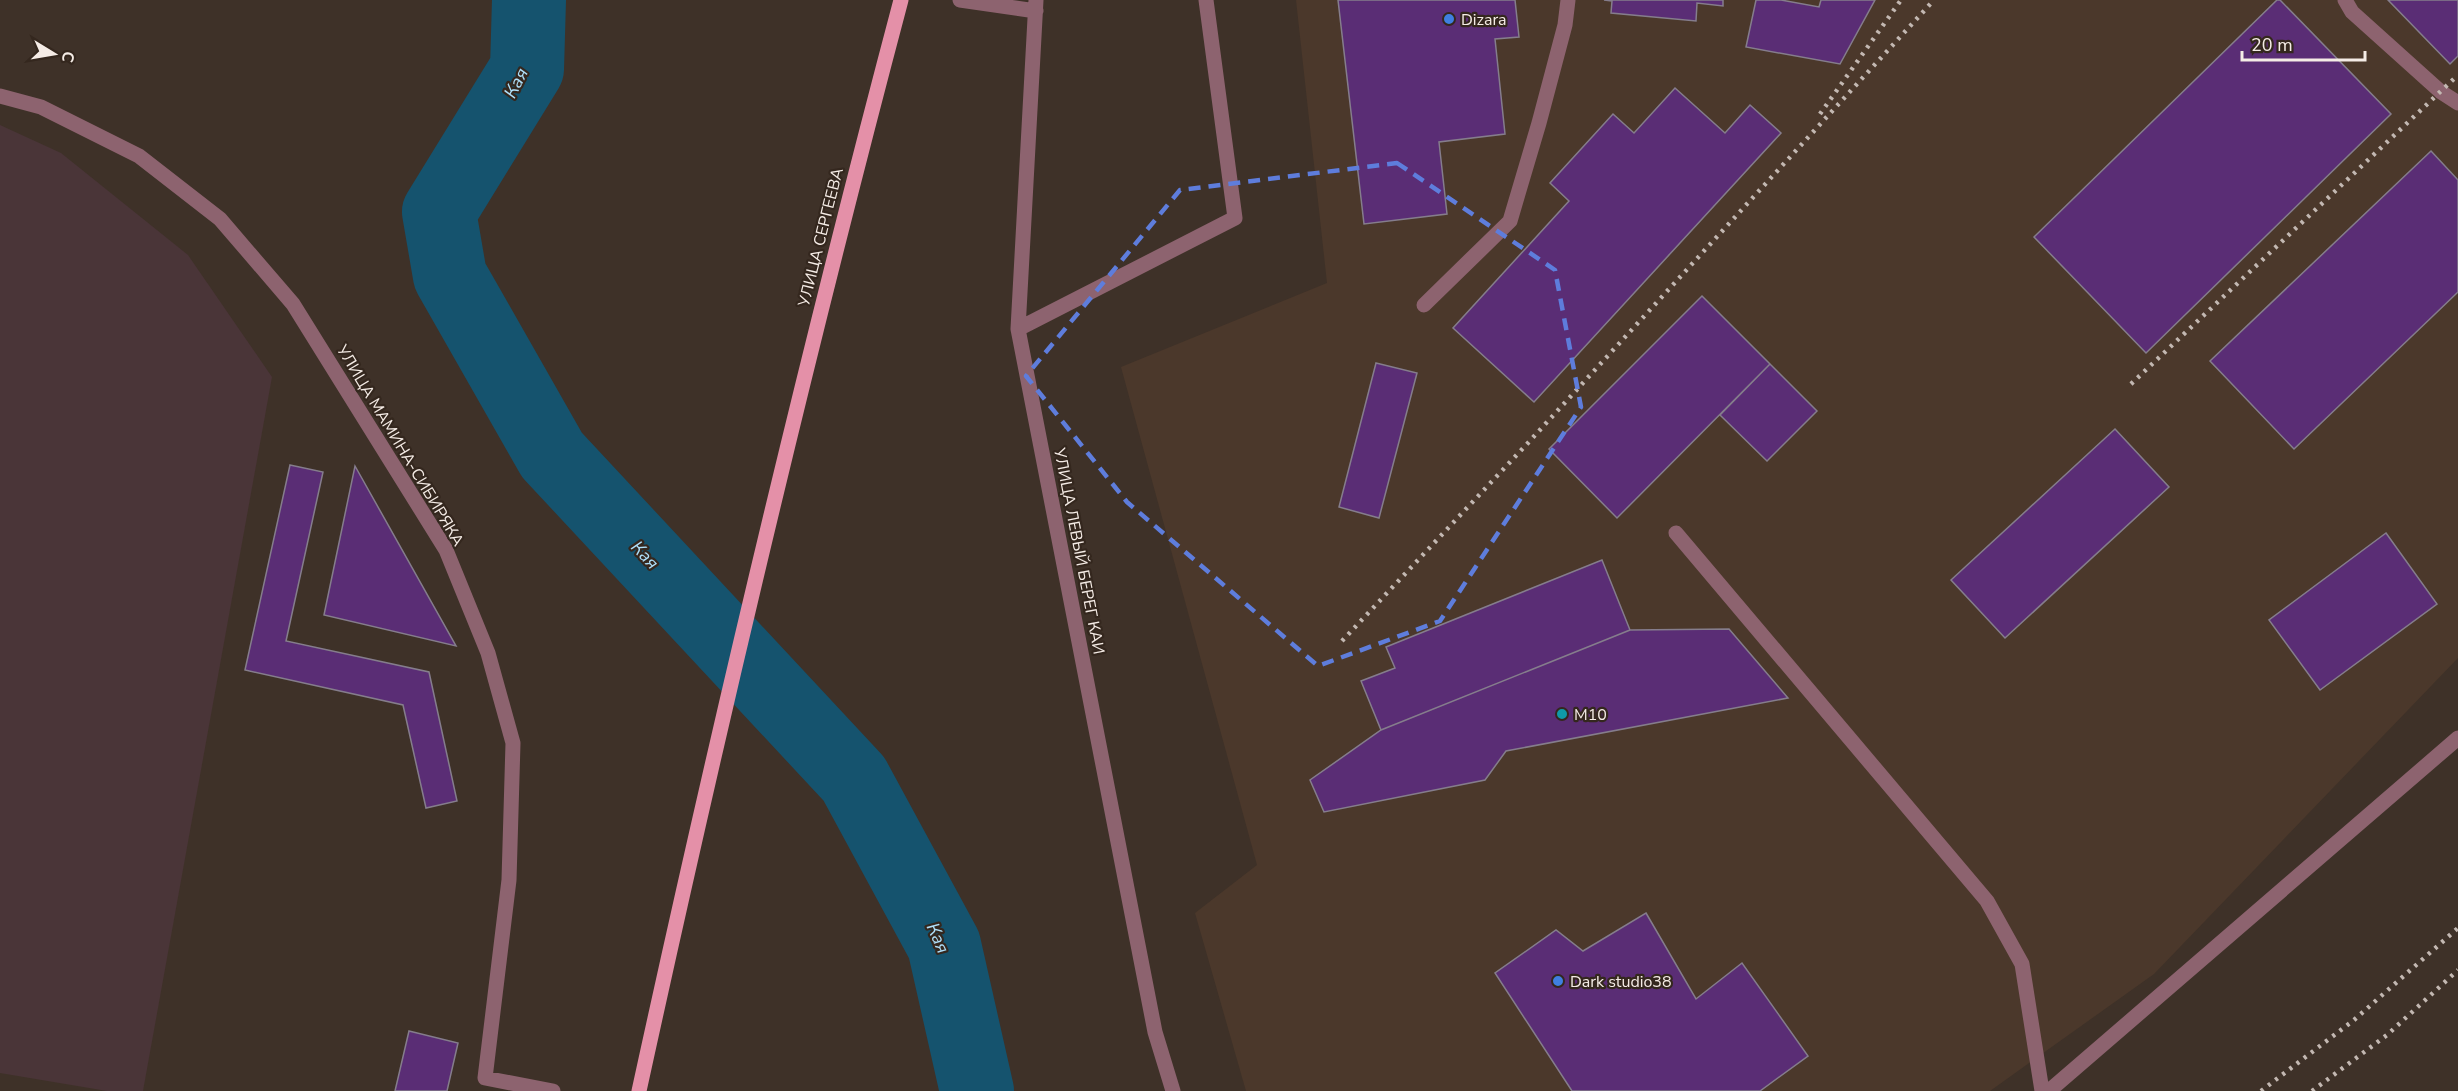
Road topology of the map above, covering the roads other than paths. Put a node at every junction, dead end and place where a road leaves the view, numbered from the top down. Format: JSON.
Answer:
{"nodes":[{"id":1,"x":901,"y":0,"type":"edge"},
{"id":2,"x":960,"y":0,"type":"edge"},
{"id":3,"x":1206,"y":0,"type":"edge"},
{"id":4,"x":1568,"y":0,"type":"edge"},
{"id":5,"x":2345,"y":0,"type":"edge"},
{"id":6,"x":1036,"y":6,"type":"edge"},
{"id":7,"x":0,"y":96,"type":"edge"},
{"id":8,"x":2458,"y":103,"type":"edge"},
{"id":9,"x":1424,"y":305,"type":"dead end"},
{"id":10,"x":1018,"y":329,"type":"junction"},
{"id":11,"x":1676,"y":533,"type":"dead end"},
{"id":12,"x":2458,"y":738,"type":"edge"},
{"id":13,"x":484,"y":1084,"type":"edge"},
{"id":14,"x":553,"y":1091,"type":"edge"},
{"id":15,"x":639,"y":1091,"type":"edge"},
{"id":16,"x":1173,"y":1091,"type":"edge"},
{"id":17,"x":2042,"y":1091,"type":"edge"},
{"id":18,"x":2049,"y":1091,"type":"edge"}],
"edges":[{"from":1,"to":15,"type":"main road","name":"УЛИЦА СЕРГЕЕВА"},
{"from":2,"to":6,"type":"street"},
{"from":3,"to":10,"type":"street"},
{"from":4,"to":9,"type":"street"},
{"from":5,"to":8,"type":"street"},
{"from":6,"to":10,"type":"street","name":"УЛИЦА ЛЕВЫЙ БЕРЕГ КАИ"},
{"from":7,"to":13,"type":"street","name":"УЛИЦА МАМИНА-СИБИРЯКА"},
{"from":10,"to":16,"type":"street","name":"УЛИЦА ЛЕВЫЙ БЕРЕГ КАИ"},
{"from":11,"to":17,"type":"street"},
{"from":12,"to":18,"type":"street"},
{"from":13,"to":14,"type":"street","name":"УЛИЦА МАМИНА-СИБИРЯКА"}]}
